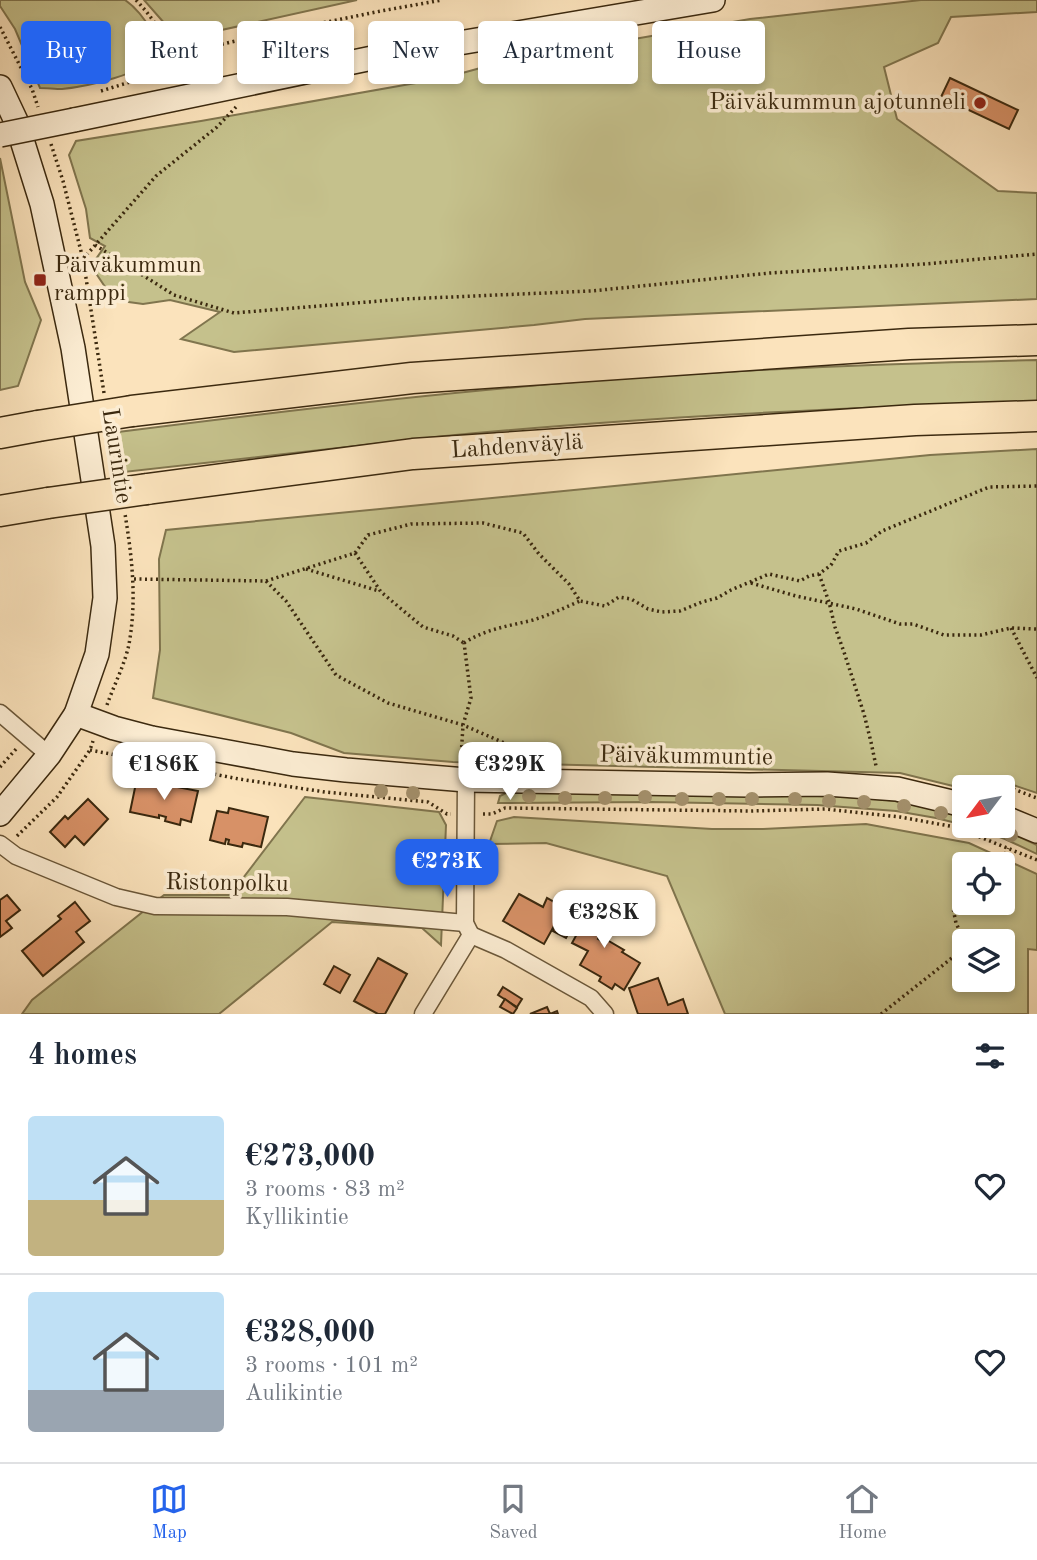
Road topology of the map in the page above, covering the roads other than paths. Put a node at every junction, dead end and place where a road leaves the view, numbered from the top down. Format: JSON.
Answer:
{"nodes":[{"id":1,"x":713,"y":0,"type":"edge"},
{"id":2,"x":0,"y":87,"type":"edge"},
{"id":3,"x":0,"y":135,"type":"edge"},
{"id":4,"x":1037,"y":340,"type":"edge"},
{"id":5,"x":1037,"y":416,"type":"edge"},
{"id":6,"x":0,"y":433,"type":"edge"},
{"id":7,"x":0,"y":511,"type":"edge"},
{"id":8,"x":0,"y":713,"type":"edge"},
{"id":9,"x":76,"y":714,"type":"junction"},
{"id":10,"x":49,"y":755,"type":"junction"},
{"id":11,"x":463,"y":779,"type":"junction"},
{"id":12,"x":952,"y":802,"type":"edge"},
{"id":13,"x":0,"y":814,"type":"edge"},
{"id":14,"x":1015,"y":822,"type":"edge"},
{"id":15,"x":1037,"y":831,"type":"edge"},
{"id":16,"x":2,"y":846,"type":"edge"},
{"id":17,"x":468,"y":929,"type":"junction"},
{"id":18,"x":422,"y":1014,"type":"edge"},
{"id":19,"x":605,"y":1014,"type":"edge"}],
"edges":[{"from":1,"to":3,"type":"street","bridge":true},
{"from":2,"to":9,"type":"street","name":"Laurintie"},
{"from":4,"to":6,"type":"highway","bridge":true},
{"from":5,"to":7,"type":"highway","name":"Lahdenväylä","bridge":true},
{"from":8,"to":10,"type":"street"},
{"from":9,"to":10,"type":"street","name":"Laurintie"},
{"from":9,"to":11,"type":"street","name":"Päiväkummuntie"},
{"from":10,"to":13,"type":"street","name":"Laurintie"},
{"from":11,"to":12,"type":"street","name":"Päiväkummuntie"},
{"from":11,"to":17,"type":"street"},
{"from":14,"to":15,"type":"street"},
{"from":16,"to":17,"type":"street","name":"Ristonpolku"},
{"from":17,"to":18,"type":"street"},
{"from":17,"to":19,"type":"street","name":"Ristonpolku"}]}
